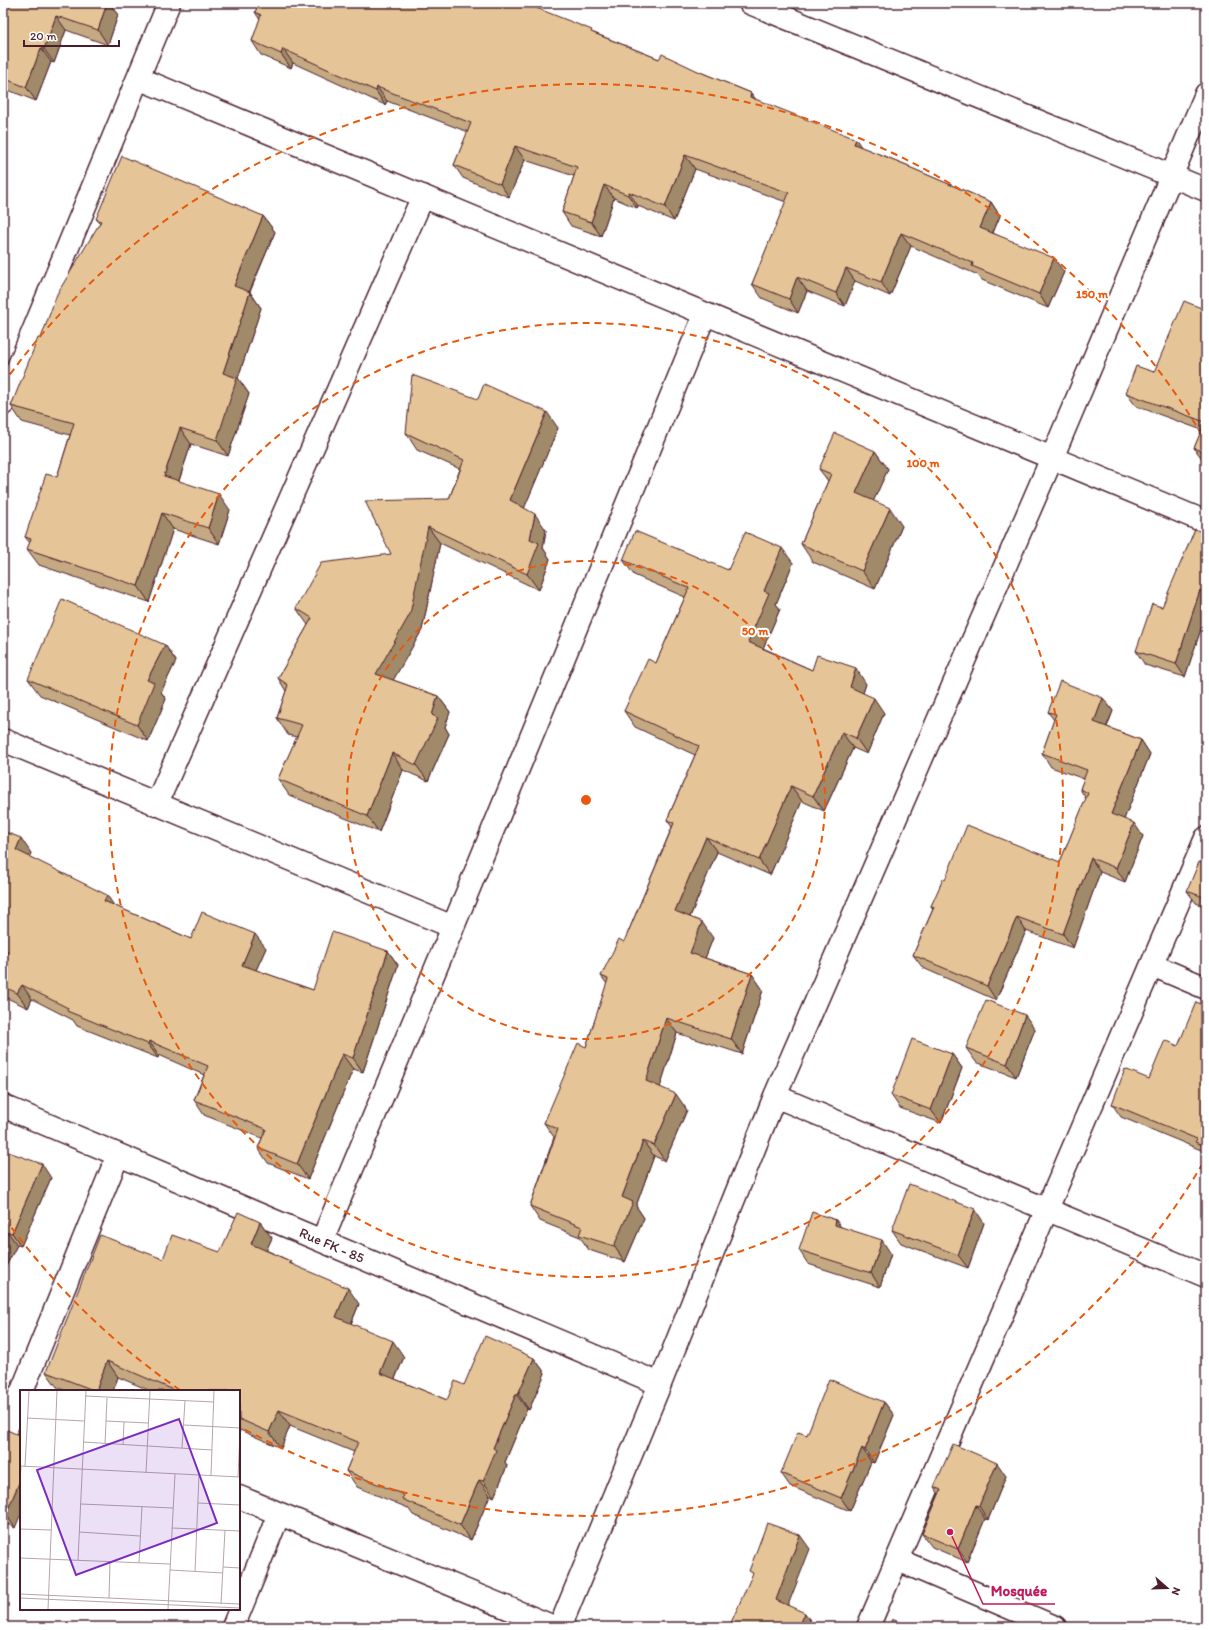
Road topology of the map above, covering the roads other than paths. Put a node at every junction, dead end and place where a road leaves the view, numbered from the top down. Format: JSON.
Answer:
{"nodes":[{"id":1,"x":169,"y":3,"type":"edge"},
{"id":2,"x":750,"y":3,"type":"edge"},
{"id":3,"x":138,"y":78,"type":"junction"},
{"id":4,"x":1206,"y":94,"type":"edge"},
{"id":5,"x":1172,"y":176,"type":"junction"},
{"id":6,"x":1206,"y":190,"type":"edge"},
{"id":7,"x":423,"y":196,"type":"junction"},
{"id":8,"x":705,"y":314,"type":"junction"},
{"id":9,"x":3,"y":402,"type":"edge"},
{"id":10,"x":1052,"y":458,"type":"junction"},
{"id":11,"x":1206,"y":522,"type":"edge"},
{"id":12,"x":3,"y":740,"type":"edge"},
{"id":13,"x":156,"y":804,"type":"junction"},
{"id":14,"x":1206,"y":838,"type":"edge"},
{"id":15,"x":453,"y":927,"type":"junction"},
{"id":16,"x":1152,"y":965,"type":"junction"},
{"id":17,"x":1206,"y":988,"type":"edge"},
{"id":18,"x":775,"y":1096,"type":"junction"},
{"id":19,"x":3,"y":1106,"type":"edge"},
{"id":20,"x":118,"y":1155,"type":"junction"},
{"id":21,"x":1047,"y":1210,"type":"junction"},
{"id":22,"x":322,"y":1241,"type":"junction"},
{"id":23,"x":1206,"y":1276,"type":"edge"},
{"id":24,"x":660,"y":1384,"type":"junction"},
{"id":25,"x":16,"y":1399,"type":"edge"},
{"id":26,"x":3,"y":1436,"type":"edge"},
{"id":27,"x":240,"y":1497,"type":"edge"},
{"id":28,"x":280,"y":1514,"type":"junction"},
{"id":29,"x":898,"y":1560,"type":"junction"},
{"id":30,"x":233,"y":1627,"type":"edge"},
{"id":31,"x":554,"y":1627,"type":"edge"},
{"id":32,"x":560,"y":1627,"type":"edge"},
{"id":33,"x":868,"y":1627,"type":"edge"},
{"id":34,"x":1055,"y":1627,"type":"edge"}],
"edges":[{"from":1,"to":3,"type":"street"},
{"from":2,"to":5,"type":"street"},
{"from":3,"to":7,"type":"street"},
{"from":3,"to":9,"type":"street"},
{"from":4,"to":5,"type":"street"},
{"from":5,"to":6,"type":"street"},
{"from":5,"to":10,"type":"street"},
{"from":7,"to":8,"type":"street"},
{"from":7,"to":13,"type":"street"},
{"from":8,"to":10,"type":"street"},
{"from":8,"to":15,"type":"street"},
{"from":10,"to":11,"type":"street"},
{"from":10,"to":18,"type":"street"},
{"from":12,"to":13,"type":"street"},
{"from":13,"to":15,"type":"street"},
{"from":14,"to":16,"type":"street"},
{"from":15,"to":22,"type":"street"},
{"from":16,"to":17,"type":"street"},
{"from":16,"to":21,"type":"street"},
{"from":18,"to":21,"type":"street"},
{"from":18,"to":24,"type":"street"},
{"from":19,"to":20,"type":"street","name":"Rue FK - 85"},
{"from":20,"to":22,"type":"street","name":"Rue FK - 85"},
{"from":20,"to":25,"type":"street"},
{"from":21,"to":23,"type":"street"},
{"from":21,"to":29,"type":"street"},
{"from":22,"to":24,"type":"street","name":"Rue FK - 85"},
{"from":24,"to":32,"type":"street"},
{"from":25,"to":26,"type":"street"},
{"from":27,"to":28,"type":"street"},
{"from":28,"to":30,"type":"street"},
{"from":28,"to":31,"type":"street"},
{"from":29,"to":33,"type":"street"},
{"from":29,"to":34,"type":"street"}]}
